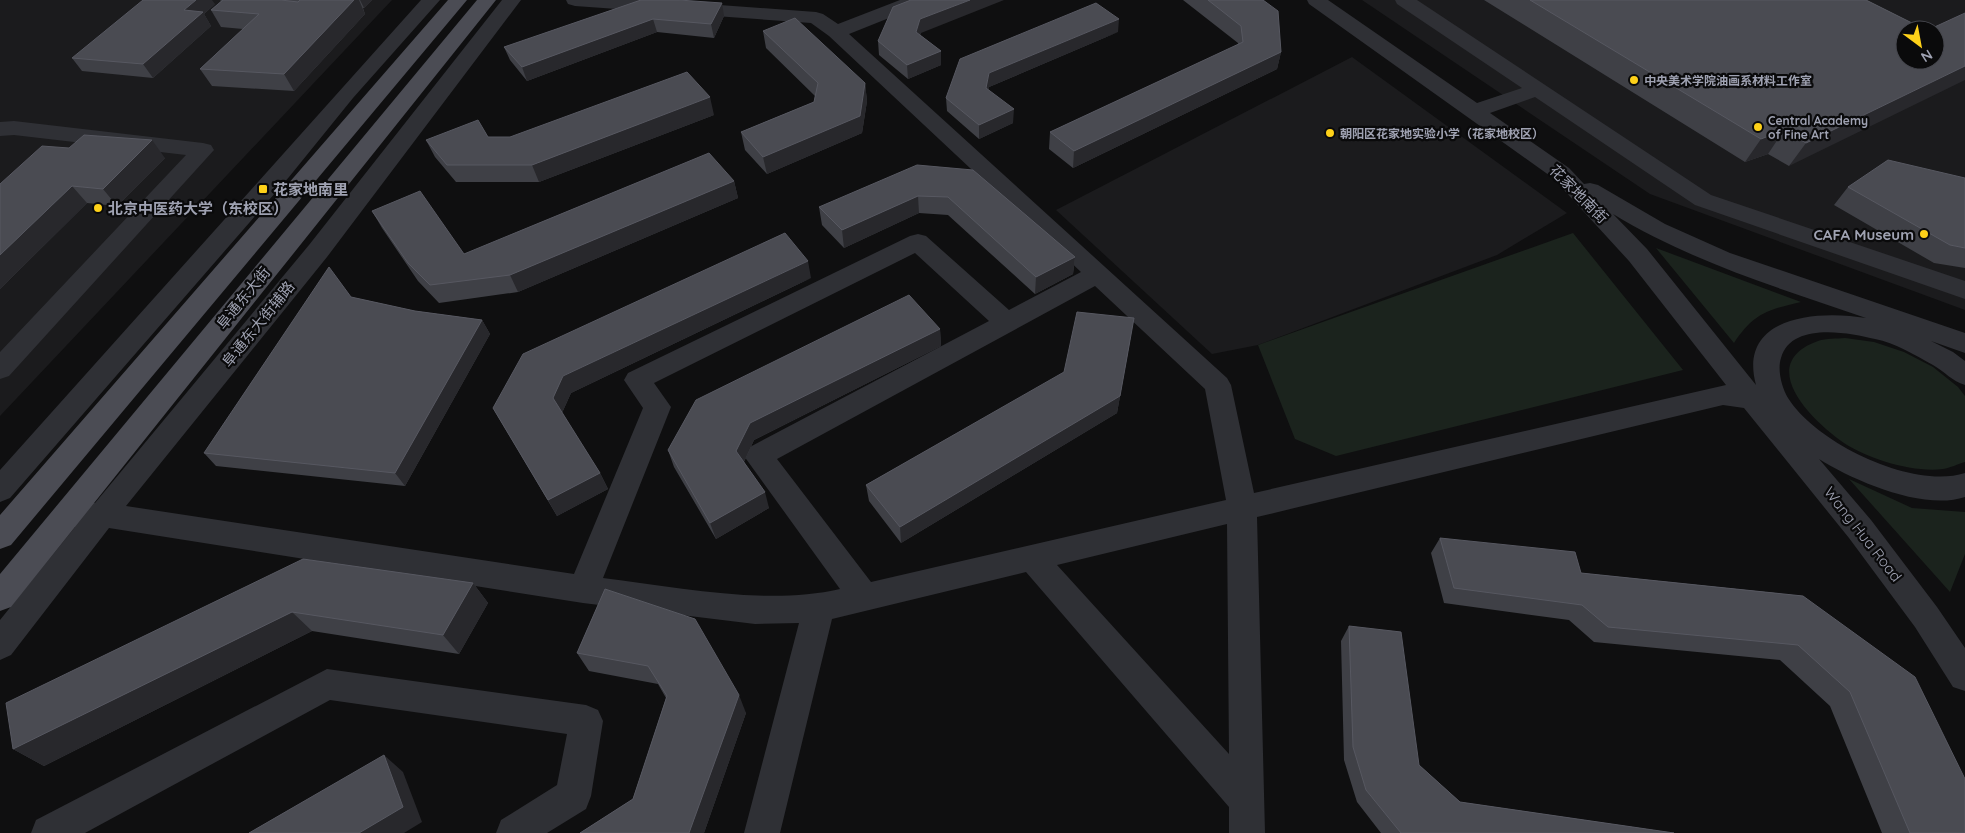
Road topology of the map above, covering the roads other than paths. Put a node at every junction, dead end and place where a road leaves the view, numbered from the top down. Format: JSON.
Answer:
{"nodes":[{"id":1,"x":431,"y":0,"type":"edge"},
{"id":2,"x":458,"y":0,"type":"edge"},
{"id":3,"x":487,"y":0,"type":"edge"},
{"id":4,"x":512,"y":0,"type":"edge"},
{"id":5,"x":575,"y":0,"type":"edge"},
{"id":6,"x":917,"y":0,"type":"edge"},
{"id":7,"x":1316,"y":0,"type":"edge"},
{"id":8,"x":1404,"y":0,"type":"edge"},
{"id":9,"x":836,"y":32,"type":"junction"},
{"id":10,"x":1538,"y":90,"type":"junction"},
{"id":11,"x":1475,"y":111,"type":"junction"},
{"id":12,"x":0,"y":129,"type":"edge"},
{"id":13,"x":1561,"y":172,"type":"junction"},
{"id":14,"x":1097,"y":274,"type":"junction"},
{"id":15,"x":1965,"y":290,"type":"edge"},
{"id":16,"x":1832,"y":297,"type":"junction"},
{"id":17,"x":1007,"y":323,"type":"junction"},
{"id":18,"x":1895,"y":335,"type":"junction"},
{"id":19,"x":1965,"y":343,"type":"edge"},
{"id":20,"x":1923,"y":348,"type":"junction"},
{"id":21,"x":1965,"y":348,"type":"edge"},
{"id":22,"x":0,"y":369,"type":"edge"},
{"id":23,"x":1965,"y":375,"type":"edge"},
{"id":24,"x":1768,"y":400,"type":"junction"},
{"id":25,"x":1965,"y":486,"type":"edge"},
{"id":26,"x":0,"y":490,"type":"edge"},
{"id":27,"x":1242,"y":509,"type":"junction"},
{"id":28,"x":67,"y":514,"type":"junction"},
{"id":29,"x":102,"y":514,"type":"junction"},
{"id":30,"x":0,"y":536,"type":"edge"},
{"id":31,"x":1032,"y":558,"type":"junction"},
{"id":32,"x":583,"y":589,"type":"junction"},
{"id":33,"x":0,"y":597,"type":"edge"},
{"id":34,"x":864,"y":598,"type":"junction"},
{"id":35,"x":819,"y":608,"type":"junction"},
{"id":36,"x":0,"y":645,"type":"edge"},
{"id":37,"x":1965,"y":676,"type":"edge"},
{"id":38,"x":1246,"y":800,"type":"junction"},
{"id":39,"x":49,"y":833,"type":"edge"},
{"id":40,"x":514,"y":833,"type":"edge"},
{"id":41,"x":762,"y":833,"type":"edge"},
{"id":42,"x":1246,"y":833,"type":"edge"}],
"edges":[{"from":1,"to":26,"type":"street"},
{"from":2,"to":30,"type":"main road","name":"阜通东大街"},
{"from":3,"to":28,"type":"main road","name":"阜通东大街"},
{"from":4,"to":29,"type":"street","name":"阜通东大街辅路"},
{"from":5,"to":9,"type":"street"},
{"from":6,"to":9,"type":"street"},
{"from":7,"to":11,"type":"street","name":"花家地南街"},
{"from":8,"to":10,"type":"street"},
{"from":9,"to":14,"type":"street"},
{"from":10,"to":11,"type":"street"},
{"from":10,"to":15,"type":"street"},
{"from":11,"to":13,"type":"street","name":"花家地南街"},
{"from":12,"to":22,"type":"street"},
{"from":13,"to":16,"type":"street"},
{"from":13,"to":24,"type":"street","name":"花家地南街"},
{"from":14,"to":17,"type":"street"},
{"from":14,"to":27,"type":"street"},
{"from":16,"to":18,"type":"street"},
{"from":16,"to":19,"type":"street"},
{"from":17,"to":32,"type":"street"},
{"from":17,"to":34,"type":"street"},
{"from":18,"to":20,"type":"street"},
{"from":18,"to":24,"type":"street"},
{"from":20,"to":21,"type":"street"},
{"from":20,"to":23,"type":"street"},
{"from":24,"to":25,"type":"street"},
{"from":24,"to":27,"type":"street"},
{"from":24,"to":37,"type":"street","name":"Wang Hua Road"},
{"from":27,"to":31,"type":"street"},
{"from":27,"to":38,"type":"street"},
{"from":28,"to":29,"type":"street"},
{"from":28,"to":33,"type":"main road","name":"阜通东大街"},
{"from":29,"to":32,"type":"street"},
{"from":29,"to":36,"type":"street","name":"阜通东大街辅路"},
{"from":31,"to":34,"type":"street"},
{"from":31,"to":38,"type":"street"},
{"from":32,"to":35,"type":"street"},
{"from":34,"to":35,"type":"street"},
{"from":35,"to":41,"type":"street"},
{"from":38,"to":42,"type":"street"},
{"from":39,"to":40,"type":"street"}]}
